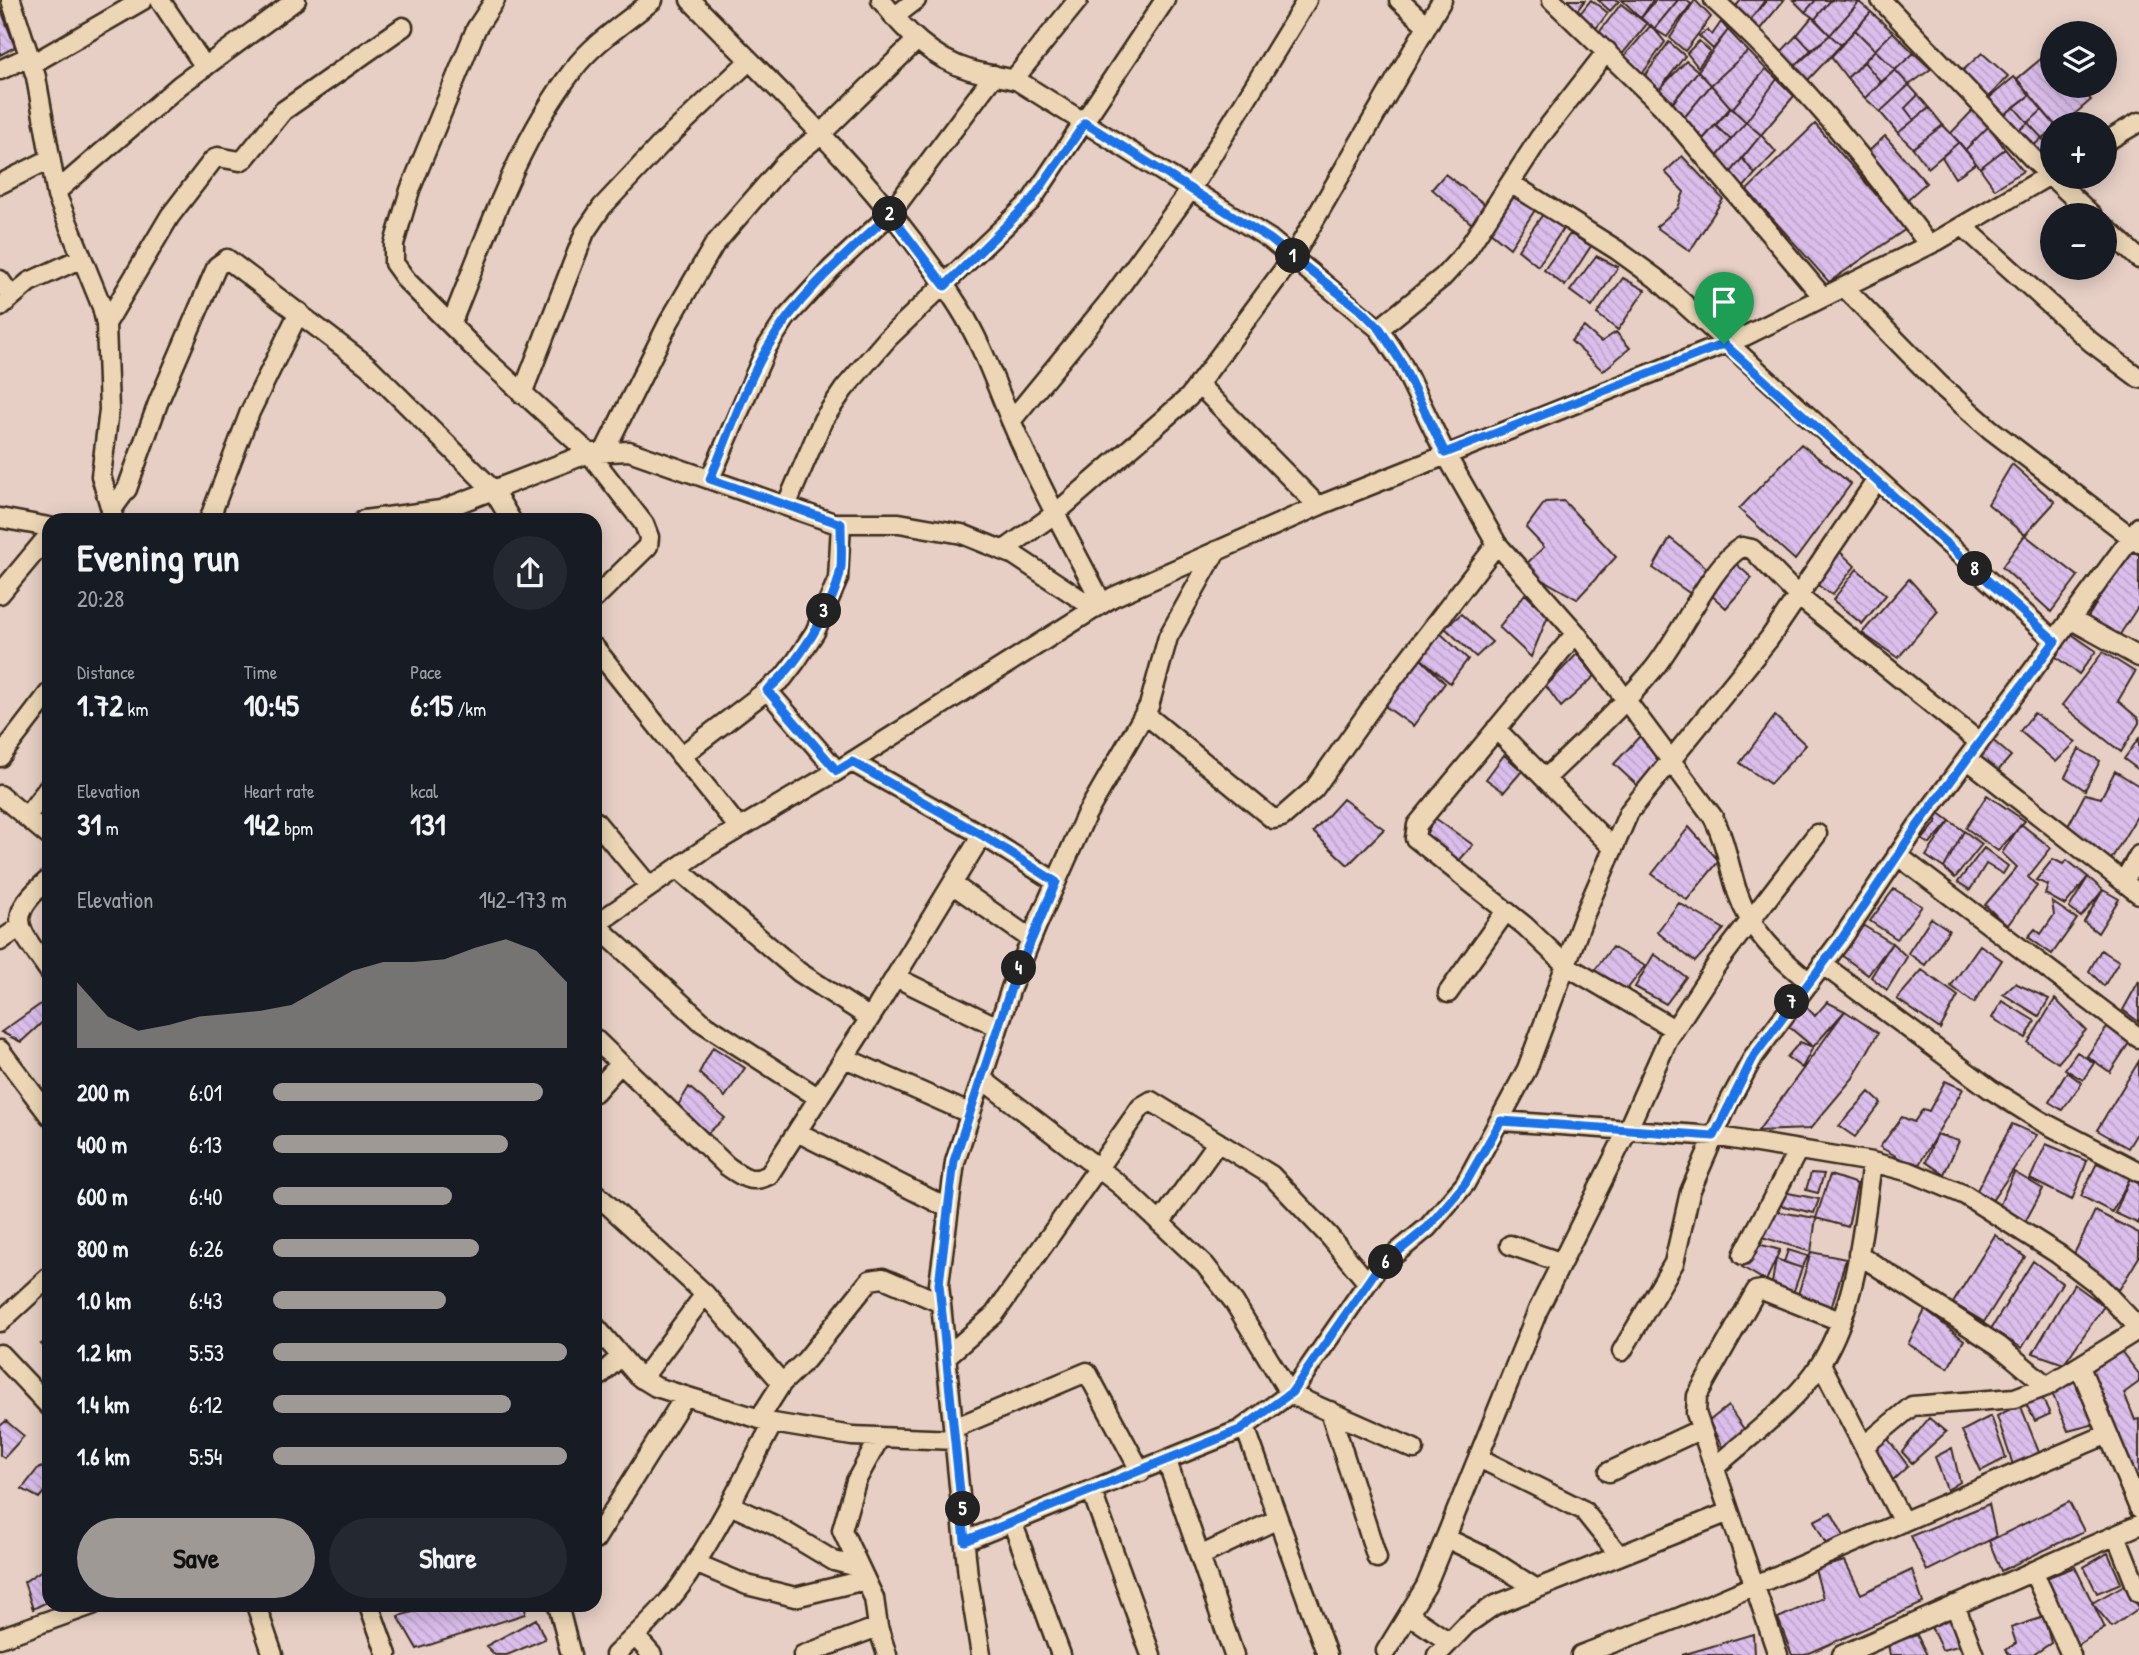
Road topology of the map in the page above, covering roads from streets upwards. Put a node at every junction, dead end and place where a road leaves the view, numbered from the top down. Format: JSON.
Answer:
{"nodes":[{"id":1,"x":11,"y":0,"type":"edge"},
{"id":2,"x":143,"y":0,"type":"edge"},
{"id":3,"x":160,"y":0,"type":"edge"},
{"id":4,"x":296,"y":0,"type":"edge"},
{"id":5,"x":653,"y":0,"type":"edge"},
{"id":6,"x":690,"y":0,"type":"edge"},
{"id":7,"x":881,"y":0,"type":"edge"},
{"id":8,"x":916,"y":0,"type":"edge"},
{"id":9,"x":1079,"y":0,"type":"edge"},
{"id":10,"x":1165,"y":0,"type":"edge"},
{"id":11,"x":1307,"y":0,"type":"edge"},
{"id":12,"x":1399,"y":0,"type":"edge"},
{"id":13,"x":1441,"y":0,"type":"edge"},
{"id":14,"x":1552,"y":0,"type":"edge"},
{"id":15,"x":1714,"y":0,"type":"edge"},
{"id":16,"x":490,"y":2,"type":"edge"},
{"id":17,"x":1891,"y":3,"type":"edge"},
{"id":18,"x":894,"y":17,"type":"junction"},
{"id":19,"x":1426,"y":24,"type":"junction"},
{"id":20,"x":403,"y":27,"type":"dead end"},
{"id":21,"x":917,"y":40,"type":"junction"},
{"id":22,"x":1607,"y":51,"type":"junction"},
{"id":23,"x":31,"y":60,"type":"junction"},
{"id":24,"x":749,"y":61,"type":"junction"},
{"id":25,"x":205,"y":66,"type":"junction"},
{"id":26,"x":0,"y":70,"type":"edge"},
{"id":27,"x":994,"y":75,"type":"junction"},
{"id":28,"x":1014,"y":79,"type":"junction"},
{"id":29,"x":1085,"y":123,"type":"junction"},
{"id":30,"x":2138,"y":123,"type":"edge"},
{"id":31,"x":821,"y":134,"type":"junction"},
{"id":32,"x":2117,"y":135,"type":"edge"},
{"id":33,"x":50,"y":159,"type":"junction"},
{"id":34,"x":2040,"y":162,"type":"edge"},
{"id":35,"x":2040,"y":180,"type":"edge"},
{"id":36,"x":0,"y":184,"type":"edge"},
{"id":37,"x":1512,"y":184,"type":"junction"},
{"id":38,"x":1191,"y":189,"type":"junction"},
{"id":39,"x":2066,"y":189,"type":"edge"},
{"id":40,"x":57,"y":192,"type":"junction"},
{"id":41,"x":2080,"y":203,"type":"edge"},
{"id":42,"x":890,"y":214,"type":"junction"},
{"id":43,"x":1963,"y":226,"type":"junction"},
{"id":44,"x":2117,"y":238,"type":"edge"},
{"id":45,"x":1929,"y":245,"type":"junction"},
{"id":46,"x":1293,"y":257,"type":"junction"},
{"id":47,"x":82,"y":258,"type":"junction"},
{"id":48,"x":2139,"y":259,"type":"edge"},
{"id":49,"x":0,"y":281,"type":"edge"},
{"id":50,"x":945,"y":286,"type":"junction"},
{"id":51,"x":1844,"y":287,"type":"junction"},
{"id":52,"x":1823,"y":297,"type":"junction"},
{"id":53,"x":6,"y":302,"type":"edge"},
{"id":54,"x":299,"y":312,"type":"junction"},
{"id":55,"x":106,"y":324,"type":"junction"},
{"id":56,"x":451,"y":324,"type":"junction"},
{"id":57,"x":1380,"y":329,"type":"junction"},
{"id":58,"x":1724,"y":344,"type":"junction"},
{"id":59,"x":2139,"y":378,"type":"edge"},
{"id":60,"x":1198,"y":384,"type":"junction"},
{"id":61,"x":522,"y":394,"type":"junction"},
{"id":62,"x":1011,"y":421,"type":"junction"},
{"id":63,"x":597,"y":451,"type":"junction"},
{"id":64,"x":1445,"y":453,"type":"junction"},
{"id":65,"x":710,"y":479,"type":"junction"},
{"id":66,"x":1876,"y":481,"type":"junction"},
{"id":67,"x":493,"y":490,"type":"junction"},
{"id":68,"x":786,"y":506,"type":"junction"},
{"id":69,"x":1318,"y":506,"type":"junction"},
{"id":70,"x":111,"y":513,"type":"edge"},
{"id":71,"x":113,"y":513,"type":"edge"},
{"id":72,"x":212,"y":513,"type":"edge"},
{"id":73,"x":417,"y":513,"type":"edge"},
{"id":74,"x":507,"y":513,"type":"edge"},
{"id":75,"x":1056,"y":513,"type":"junction"},
{"id":76,"x":0,"y":518,"type":"edge"},
{"id":77,"x":841,"y":524,"type":"junction"},
{"id":78,"x":42,"y":526,"type":"edge"},
{"id":79,"x":2136,"y":536,"type":"edge"},
{"id":80,"x":42,"y":543,"type":"edge"},
{"id":81,"x":1497,"y":544,"type":"junction"},
{"id":82,"x":1004,"y":551,"type":"junction"},
{"id":83,"x":1216,"y":551,"type":"junction"},
{"id":84,"x":602,"y":591,"type":"edge"},
{"id":85,"x":0,"y":594,"type":"edge"},
{"id":86,"x":1798,"y":596,"type":"junction"},
{"id":87,"x":1098,"y":606,"type":"junction"},
{"id":88,"x":2071,"y":620,"type":"junction"},
{"id":89,"x":1576,"y":633,"type":"junction"},
{"id":90,"x":2055,"y":641,"type":"junction"},
{"id":91,"x":602,"y":657,"type":"edge"},
{"id":92,"x":2139,"y":657,"type":"edge"},
{"id":93,"x":767,"y":690,"type":"junction"},
{"id":94,"x":1626,"y":700,"type":"junction"},
{"id":95,"x":42,"y":702,"type":"edge"},
{"id":96,"x":1145,"y":714,"type":"junction"},
{"id":97,"x":1496,"y":729,"type":"junction"},
{"id":98,"x":1979,"y":742,"type":"junction"},
{"id":99,"x":681,"y":756,"type":"junction"},
{"id":100,"x":0,"y":757,"type":"edge"},
{"id":101,"x":1967,"y":759,"type":"junction"},
{"id":102,"x":1670,"y":762,"type":"junction"},
{"id":103,"x":845,"y":766,"type":"junction"},
{"id":104,"x":1545,"y":779,"type":"junction"},
{"id":105,"x":0,"y":795,"type":"edge"},
{"id":106,"x":42,"y":795,"type":"edge"},
{"id":107,"x":26,"y":817,"type":"junction"},
{"id":108,"x":739,"y":828,"type":"junction"},
{"id":109,"x":602,"y":829,"type":"edge"},
{"id":110,"x":42,"y":830,"type":"edge"},
{"id":111,"x":1817,"y":834,"type":"dead end"},
{"id":112,"x":982,"y":835,"type":"junction"},
{"id":113,"x":1612,"y":848,"type":"junction"},
{"id":114,"x":1897,"y":855,"type":"junction"},
{"id":115,"x":2139,"y":855,"type":"edge"},
{"id":116,"x":677,"y":868,"type":"junction"},
{"id":117,"x":2124,"y":881,"type":"junction"},
{"id":118,"x":1056,"y":882,"type":"junction"},
{"id":119,"x":952,"y":884,"type":"junction"},
{"id":120,"x":42,"y":886,"type":"edge"},
{"id":121,"x":650,"y":887,"type":"junction"},
{"id":122,"x":2139,"y":894,"type":"edge"},
{"id":123,"x":1506,"y":911,"type":"junction"},
{"id":124,"x":1750,"y":919,"type":"junction"},
{"id":125,"x":602,"y":921,"type":"edge"},
{"id":126,"x":19,"y":928,"type":"junction"},
{"id":127,"x":602,"y":930,"type":"edge"},
{"id":128,"x":1031,"y":940,"type":"junction"},
{"id":129,"x":0,"y":941,"type":"edge"},
{"id":130,"x":42,"y":961,"type":"edge"},
{"id":131,"x":1822,"y":964,"type":"junction"},
{"id":132,"x":1567,"y":966,"type":"junction"},
{"id":133,"x":895,"y":977,"type":"junction"},
{"id":134,"x":1808,"y":981,"type":"junction"},
{"id":135,"x":1448,"y":993,"type":"dead end"},
{"id":136,"x":870,"y":1018,"type":"junction"},
{"id":137,"x":998,"y":1027,"type":"junction"},
{"id":138,"x":1674,"y":1029,"type":"junction"},
{"id":139,"x":2139,"y":1038,"type":"edge"},
{"id":140,"x":602,"y":1046,"type":"edge"},
{"id":141,"x":0,"y":1050,"type":"edge"},
{"id":142,"x":845,"y":1058,"type":"junction"},
{"id":143,"x":620,"y":1064,"type":"junction"},
{"id":144,"x":982,"y":1079,"type":"junction"},
{"id":145,"x":602,"y":1084,"type":"edge"},
{"id":146,"x":819,"y":1098,"type":"junction"},
{"id":147,"x":42,"y":1106,"type":"edge"},
{"id":148,"x":971,"y":1114,"type":"junction"},
{"id":149,"x":1501,"y":1121,"type":"junction"},
{"id":150,"x":1627,"y":1131,"type":"junction"},
{"id":151,"x":797,"y":1132,"type":"junction"},
{"id":152,"x":1714,"y":1136,"type":"junction"},
{"id":153,"x":1219,"y":1142,"type":"junction"},
{"id":154,"x":1798,"y":1150,"type":"junction"},
{"id":155,"x":1872,"y":1162,"type":"junction"},
{"id":156,"x":1098,"y":1168,"type":"junction"},
{"id":157,"x":2139,"y":1172,"type":"edge"},
{"id":158,"x":602,"y":1199,"type":"edge"},
{"id":159,"x":948,"y":1208,"type":"junction"},
{"id":160,"x":1160,"y":1223,"type":"junction"},
{"id":161,"x":1510,"y":1245,"type":"dead end"},
{"id":162,"x":1858,"y":1254,"type":"junction"},
{"id":163,"x":1743,"y":1255,"type":"dead end"},
{"id":164,"x":1560,"y":1262,"type":"junction"},
{"id":165,"x":1367,"y":1282,"type":"junction"},
{"id":166,"x":42,"y":1283,"type":"edge"},
{"id":167,"x":705,"y":1294,"type":"junction"},
{"id":168,"x":941,"y":1303,"type":"junction"},
{"id":169,"x":1840,"y":1321,"type":"junction"},
{"id":170,"x":0,"y":1322,"type":"edge"},
{"id":171,"x":2139,"y":1328,"type":"edge"},
{"id":172,"x":602,"y":1335,"type":"edge"},
{"id":173,"x":1622,"y":1351,"type":"dead end"},
{"id":174,"x":0,"y":1354,"type":"edge"},
{"id":175,"x":947,"y":1356,"type":"junction"},
{"id":176,"x":620,"y":1357,"type":"junction"},
{"id":177,"x":1821,"y":1364,"type":"junction"},
{"id":178,"x":2080,"y":1367,"type":"junction"},
{"id":179,"x":602,"y":1374,"type":"edge"},
{"id":180,"x":642,"y":1379,"type":"junction"},
{"id":181,"x":782,"y":1383,"type":"junction"},
{"id":182,"x":2047,"y":1386,"type":"junction"},
{"id":183,"x":1290,"y":1394,"type":"junction"},
{"id":184,"x":685,"y":1396,"type":"junction"},
{"id":185,"x":42,"y":1399,"type":"edge"},
{"id":186,"x":1330,"y":1411,"type":"junction"},
{"id":187,"x":766,"y":1421,"type":"junction"},
{"id":188,"x":1245,"y":1427,"type":"junction"},
{"id":189,"x":1701,"y":1429,"type":"junction"},
{"id":190,"x":955,"y":1434,"type":"junction"},
{"id":191,"x":2108,"y":1434,"type":"junction"},
{"id":192,"x":880,"y":1437,"type":"junction"},
{"id":193,"x":1864,"y":1446,"type":"junction"},
{"id":194,"x":1415,"y":1449,"type":"dead end"},
{"id":195,"x":1479,"y":1458,"type":"junction"},
{"id":196,"x":1167,"y":1461,"type":"junction"},
{"id":197,"x":1714,"y":1468,"type":"junction"},
{"id":198,"x":1141,"y":1472,"type":"junction"},
{"id":199,"x":1609,"y":1472,"type":"dead end"},
{"id":200,"x":1092,"y":1492,"type":"junction"},
{"id":201,"x":730,"y":1505,"type":"junction"},
{"id":202,"x":2139,"y":1508,"type":"edge"},
{"id":203,"x":1730,"y":1513,"type":"junction"},
{"id":204,"x":1278,"y":1519,"type":"junction"},
{"id":205,"x":1903,"y":1521,"type":"junction"},
{"id":206,"x":1013,"y":1524,"type":"junction"},
{"id":207,"x":2139,"y":1525,"type":"edge"},
{"id":208,"x":602,"y":1530,"type":"edge"},
{"id":209,"x":2116,"y":1535,"type":"junction"},
{"id":210,"x":1446,"y":1538,"type":"junction"},
{"id":211,"x":965,"y":1541,"type":"junction"},
{"id":212,"x":1619,"y":1555,"type":"junction"},
{"id":213,"x":1200,"y":1556,"type":"junction"},
{"id":214,"x":1377,"y":1558,"type":"dead end"},
{"id":215,"x":695,"y":1563,"type":"junction"},
{"id":216,"x":2033,"y":1571,"type":"junction"},
{"id":217,"x":861,"y":1574,"type":"junction"},
{"id":218,"x":1754,"y":1584,"type":"junction"},
{"id":219,"x":1535,"y":1588,"type":"junction"},
{"id":220,"x":2139,"y":1593,"type":"edge"},
{"id":221,"x":1955,"y":1605,"type":"junction"},
{"id":222,"x":71,"y":1612,"type":"edge"},
{"id":223,"x":258,"y":1612,"type":"edge"},
{"id":224,"x":372,"y":1612,"type":"edge"},
{"id":225,"x":560,"y":1612,"type":"edge"},
{"id":226,"x":1411,"y":1616,"type":"junction"},
{"id":227,"x":878,"y":1627,"type":"junction"},
{"id":228,"x":1,"y":1635,"type":"edge"},
{"id":229,"x":635,"y":1636,"type":"junction"},
{"id":230,"x":1878,"y":1648,"type":"edge"},
{"id":231,"x":1443,"y":1649,"type":"edge"},
{"id":232,"x":1386,"y":1651,"type":"dead end"},
{"id":233,"x":273,"y":1655,"type":"edge"},
{"id":234,"x":387,"y":1655,"type":"edge"},
{"id":235,"x":572,"y":1655,"type":"edge"},
{"id":236,"x":615,"y":1655,"type":"edge"},
{"id":237,"x":652,"y":1655,"type":"edge"},
{"id":238,"x":803,"y":1655,"type":"edge"},
{"id":239,"x":887,"y":1655,"type":"edge"},
{"id":240,"x":981,"y":1655,"type":"edge"},
{"id":241,"x":1061,"y":1655,"type":"edge"},
{"id":242,"x":1151,"y":1655,"type":"edge"},
{"id":243,"x":1234,"y":1655,"type":"edge"},
{"id":244,"x":1327,"y":1655,"type":"edge"},
{"id":245,"x":1581,"y":1655,"type":"edge"},
{"id":246,"x":1778,"y":1655,"type":"edge"},
{"id":247,"x":1842,"y":1655,"type":"edge"},
{"id":248,"x":1974,"y":1655,"type":"edge"},
{"id":249,"x":2071,"y":1655,"type":"edge"}],
"edges":[{"from":1,"to":23,"type":"street"},
{"from":2,"to":23,"type":"street"},
{"from":3,"to":25,"type":"street"},
{"from":4,"to":25,"type":"street"},
{"from":5,"to":56,"type":"street"},
{"from":6,"to":24,"type":"street"},
{"from":7,"to":18,"type":"street"},
{"from":8,"to":18,"type":"street"},
{"from":9,"to":28,"type":"street"},
{"from":10,"to":29,"type":"street"},
{"from":11,"to":38,"type":"street"},
{"from":12,"to":19,"type":"street"},
{"from":13,"to":19,"type":"street"},
{"from":14,"to":22,"type":"street"},
{"from":15,"to":45,"type":"street"},
{"from":16,"to":56,"type":"street"},
{"from":17,"to":34,"type":"street"},
{"from":18,"to":21,"type":"street"},
{"from":19,"to":46,"type":"street"},
{"from":20,"to":55,"type":"street"},
{"from":21,"to":27,"type":"street"},
{"from":21,"to":31,"type":"street"},
{"from":22,"to":37,"type":"street"},
{"from":22,"to":52,"type":"street"},
{"from":23,"to":26,"type":"street"},
{"from":23,"to":33,"type":"street"},
{"from":24,"to":31,"type":"street"},
{"from":24,"to":61,"type":"street"},
{"from":25,"to":40,"type":"street"},
{"from":27,"to":28,"type":"street"},
{"from":27,"to":42,"type":"street"},
{"from":28,"to":29,"type":"street"},
{"from":29,"to":38,"type":"street"},
{"from":29,"to":50,"type":"street"},
{"from":30,"to":32,"type":"street"},
{"from":31,"to":42,"type":"street"},
{"from":31,"to":63,"type":"street"},
{"from":33,"to":36,"type":"street"},
{"from":33,"to":40,"type":"street"},
{"from":35,"to":43,"type":"street"},
{"from":37,"to":57,"type":"street"},
{"from":37,"to":58,"type":"street"},
{"from":38,"to":46,"type":"street"},
{"from":38,"to":62,"type":"street"},
{"from":39,"to":41,"type":"street"},
{"from":40,"to":47,"type":"street"},
{"from":42,"to":50,"type":"street"},
{"from":42,"to":65,"type":"street"},
{"from":43,"to":45,"type":"street"},
{"from":43,"to":59,"type":"street"},
{"from":44,"to":48,"type":"street"},
{"from":45,"to":51,"type":"street"},
{"from":46,"to":57,"type":"street"},
{"from":46,"to":60,"type":"street"},
{"from":47,"to":53,"type":"street"},
{"from":47,"to":55,"type":"street"},
{"from":49,"to":53,"type":"street"},
{"from":50,"to":62,"type":"street"},
{"from":50,"to":68,"type":"street"},
{"from":51,"to":52,"type":"street"},
{"from":51,"to":79,"type":"street"},
{"from":52,"to":58,"type":"street"},
{"from":54,"to":67,"type":"street"},
{"from":54,"to":71,"type":"street"},
{"from":54,"to":72,"type":"street"},
{"from":55,"to":70,"type":"street"},
{"from":56,"to":61,"type":"street"},
{"from":57,"to":64,"type":"street"},
{"from":58,"to":64,"type":"street"},
{"from":58,"to":66,"type":"street"},
{"from":60,"to":69,"type":"street"},
{"from":60,"to":75,"type":"street"},
{"from":61,"to":63,"type":"street"},
{"from":62,"to":75,"type":"street"},
{"from":63,"to":65,"type":"street"},
{"from":63,"to":67,"type":"street"},
{"from":63,"to":84,"type":"street"},
{"from":64,"to":69,"type":"street"},
{"from":64,"to":81,"type":"street"},
{"from":65,"to":68,"type":"street"},
{"from":66,"to":86,"type":"street"},
{"from":66,"to":90,"type":"street"},
{"from":67,"to":73,"type":"street"},
{"from":67,"to":74,"type":"street"},
{"from":68,"to":77,"type":"street"},
{"from":69,"to":83,"type":"street"},
{"from":75,"to":82,"type":"street"},
{"from":75,"to":87,"type":"street"},
{"from":76,"to":78,"type":"street"},
{"from":77,"to":82,"type":"street"},
{"from":77,"to":93,"type":"street"},
{"from":79,"to":88,"type":"street"},
{"from":80,"to":85,"type":"street"},
{"from":81,"to":89,"type":"street"},
{"from":81,"to":96,"type":"street"},
{"from":82,"to":87,"type":"street"},
{"from":83,"to":87,"type":"street"},
{"from":83,"to":96,"type":"street"},
{"from":86,"to":94,"type":"street"},
{"from":86,"to":98,"type":"street"},
{"from":86,"to":102,"type":"street"},
{"from":87,"to":103,"type":"street"},
{"from":88,"to":90,"type":"street"},
{"from":88,"to":92,"type":"street"},
{"from":89,"to":94,"type":"street"},
{"from":89,"to":97,"type":"street"},
{"from":90,"to":98,"type":"street"},
{"from":91,"to":99,"type":"street"},
{"from":93,"to":99,"type":"street"},
{"from":93,"to":103,"type":"street"},
{"from":94,"to":102,"type":"street"},
{"from":94,"to":104,"type":"street"},
{"from":95,"to":100,"type":"street"},
{"from":96,"to":118,"type":"street"},
{"from":97,"to":104,"type":"street"},
{"from":97,"to":123,"type":"street"},
{"from":98,"to":101,"type":"street"},
{"from":99,"to":108,"type":"street"},
{"from":101,"to":114,"type":"street"},
{"from":101,"to":117,"type":"street"},
{"from":102,"to":113,"type":"street"},
{"from":102,"to":124,"type":"street"},
{"from":103,"to":108,"type":"street"},
{"from":103,"to":112,"type":"street"},
{"from":104,"to":113,"type":"street"},
{"from":105,"to":107,"type":"street"},
{"from":106,"to":107,"type":"street"},
{"from":107,"to":110,"type":"street"},
{"from":108,"to":116,"type":"street"},
{"from":109,"to":121,"type":"street"},
{"from":111,"to":124,"type":"street"},
{"from":112,"to":118,"type":"street"},
{"from":112,"to":119,"type":"street"},
{"from":113,"to":132,"type":"street"},
{"from":114,"to":131,"type":"street"},
{"from":114,"to":139,"type":"street"},
{"from":115,"to":117,"type":"street"},
{"from":116,"to":121,"type":"street"},
{"from":116,"to":136,"type":"street"},
{"from":117,"to":122,"type":"street"},
{"from":118,"to":128,"type":"street"},
{"from":119,"to":128,"type":"street"},
{"from":119,"to":133,"type":"street"},
{"from":120,"to":126,"type":"street"},
{"from":121,"to":125,"type":"street"},
{"from":123,"to":132,"type":"street"},
{"from":123,"to":135,"type":"street"},
{"from":124,"to":134,"type":"street"},
{"from":124,"to":138,"type":"street"},
{"from":126,"to":129,"type":"street"},
{"from":126,"to":130,"type":"street"},
{"from":127,"to":146,"type":"street"},
{"from":128,"to":137,"type":"street"},
{"from":131,"to":134,"type":"street"},
{"from":131,"to":157,"type":"street"},
{"from":132,"to":138,"type":"street"},
{"from":132,"to":149,"type":"street"},
{"from":133,"to":136,"type":"street"},
{"from":133,"to":137,"type":"street"},
{"from":134,"to":152,"type":"street"},
{"from":136,"to":142,"type":"street"},
{"from":137,"to":144,"type":"street"},
{"from":138,"to":150,"type":"street"},
{"from":140,"to":143,"type":"street"},
{"from":141,"to":147,"type":"street"},
{"from":142,"to":146,"type":"street"},
{"from":142,"to":148,"type":"street"},
{"from":143,"to":145,"type":"street"},
{"from":143,"to":151,"type":"street"},
{"from":144,"to":148,"type":"street"},
{"from":144,"to":156,"type":"street"},
{"from":146,"to":151,"type":"street"},
{"from":148,"to":159,"type":"street"},
{"from":149,"to":150,"type":"street"},
{"from":149,"to":165,"type":"street"},
{"from":150,"to":152,"type":"street"},
{"from":150,"to":164,"type":"street"},
{"from":151,"to":159,"type":"street"},
{"from":152,"to":154,"type":"street"},
{"from":152,"to":173,"type":"street"},
{"from":153,"to":156,"type":"street"},
{"from":153,"to":160,"type":"street"},
{"from":153,"to":165,"type":"street"},
{"from":154,"to":155,"type":"street"},
{"from":154,"to":163,"type":"street"},
{"from":155,"to":162,"type":"street"},
{"from":155,"to":171,"type":"street"},
{"from":156,"to":160,"type":"street"},
{"from":156,"to":175,"type":"street"},
{"from":158,"to":167,"type":"street"},
{"from":159,"to":168,"type":"street"},
{"from":160,"to":183,"type":"street"},
{"from":161,"to":164,"type":"street"},
{"from":162,"to":169,"type":"street"},
{"from":162,"to":182,"type":"street"},
{"from":164,"to":195,"type":"street"},
{"from":165,"to":183,"type":"street"},
{"from":166,"to":170,"type":"street"},
{"from":167,"to":180,"type":"street"},
{"from":167,"to":181,"type":"street"},
{"from":168,"to":175,"type":"street"},
{"from":168,"to":181,"type":"street"},
{"from":169,"to":177,"type":"street"},
{"from":169,"to":189,"type":"street"},
{"from":171,"to":178,"type":"street"},
{"from":172,"to":176,"type":"street"},
{"from":174,"to":185,"type":"street"},
{"from":175,"to":190,"type":"street"},
{"from":176,"to":179,"type":"street"},
{"from":176,"to":180,"type":"street"},
{"from":177,"to":193,"type":"street"},
{"from":177,"to":197,"type":"street"},
{"from":178,"to":182,"type":"street"},
{"from":178,"to":191,"type":"street"},
{"from":180,"to":184,"type":"street"},
{"from":181,"to":187,"type":"street"},
{"from":182,"to":193,"type":"street"},
{"from":183,"to":186,"type":"street"},
{"from":183,"to":188,"type":"street"},
{"from":184,"to":187,"type":"street"},
{"from":184,"to":208,"type":"street"},
{"from":186,"to":194,"type":"street"},
{"from":186,"to":214,"type":"street"},
{"from":187,"to":192,"type":"street"},
{"from":187,"to":201,"type":"street"},
{"from":188,"to":196,"type":"street"},
{"from":188,"to":204,"type":"street"},
{"from":189,"to":197,"type":"street"},
{"from":189,"to":199,"type":"street"},
{"from":190,"to":192,"type":"street"},
{"from":190,"to":198,"type":"street"},
{"from":190,"to":211,"type":"street"},
{"from":191,"to":202,"type":"street"},
{"from":191,"to":205,"type":"street"},
{"from":192,"to":217,"type":"street"},
{"from":193,"to":205,"type":"street"},
{"from":195,"to":210,"type":"street"},
{"from":195,"to":212,"type":"street"},
{"from":196,"to":198,"type":"street"},
{"from":196,"to":213,"type":"street"},
{"from":197,"to":203,"type":"street"},
{"from":198,"to":200,"type":"street"},
{"from":200,"to":206,"type":"street"},
{"from":200,"to":242,"type":"street"},
{"from":201,"to":215,"type":"street"},
{"from":201,"to":217,"type":"street"},
{"from":203,"to":212,"type":"street"},
{"from":203,"to":218,"type":"street"},
{"from":204,"to":213,"type":"street"},
{"from":204,"to":244,"type":"street"},
{"from":205,"to":218,"type":"street"},
{"from":206,"to":211,"type":"street"},
{"from":206,"to":241,"type":"street"},
{"from":207,"to":209,"type":"street"},
{"from":209,"to":216,"type":"street"},
{"from":209,"to":220,"type":"street"},
{"from":210,"to":219,"type":"street"},
{"from":210,"to":226,"type":"street"},
{"from":211,"to":240,"type":"street"},
{"from":212,"to":219,"type":"street"},
{"from":213,"to":243,"type":"street"},
{"from":215,"to":217,"type":"street"},
{"from":215,"to":229,"type":"street"},
{"from":216,"to":221,"type":"street"},
{"from":216,"to":249,"type":"street"},
{"from":217,"to":227,"type":"street"},
{"from":218,"to":245,"type":"street"},
{"from":218,"to":246,"type":"street"},
{"from":219,"to":231,"type":"street"},
{"from":221,"to":230,"type":"street"},
{"from":221,"to":248,"type":"street"},
{"from":222,"to":228,"type":"street"},
{"from":223,"to":233,"type":"street"},
{"from":224,"to":234,"type":"street"},
{"from":225,"to":235,"type":"street"},
{"from":226,"to":231,"type":"street"},
{"from":226,"to":232,"type":"street"},
{"from":227,"to":238,"type":"street"},
{"from":227,"to":239,"type":"street"},
{"from":229,"to":236,"type":"street"},
{"from":229,"to":237,"type":"street"},
{"from":230,"to":247,"type":"street"}]}
